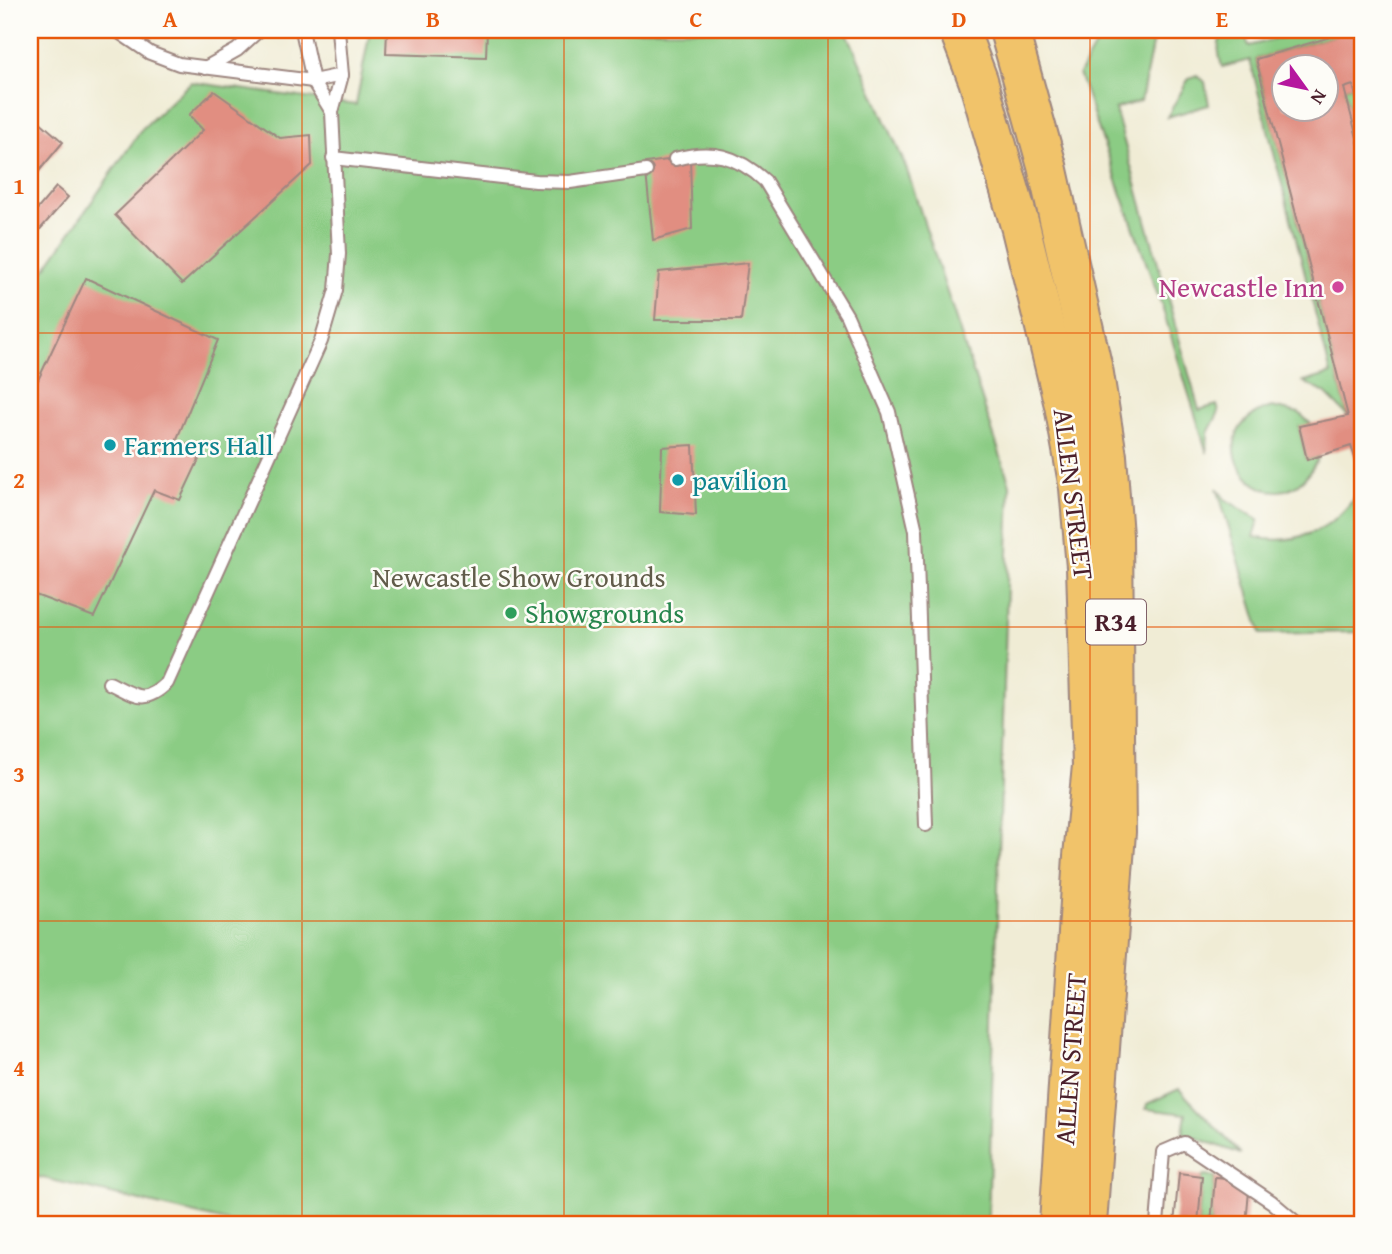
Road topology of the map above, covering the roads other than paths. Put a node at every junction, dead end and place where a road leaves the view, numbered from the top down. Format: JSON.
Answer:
{"nodes":[{"id":1,"x":116,"y":30,"type":"edge"},
{"id":2,"x":259,"y":30,"type":"edge"},
{"id":3,"x":302,"y":30,"type":"edge"},
{"id":4,"x":338,"y":30,"type":"edge"},
{"id":5,"x":959,"y":30,"type":"edge"},
{"id":6,"x":1009,"y":30,"type":"edge"},
{"id":7,"x":205,"y":68,"type":"junction"},
{"id":8,"x":342,"y":75,"type":"junction"},
{"id":9,"x":313,"y":81,"type":"junction"},
{"id":10,"x":332,"y":112,"type":"junction"},
{"id":11,"x":333,"y":158,"type":"junction"},
{"id":12,"x":675,"y":159,"type":"dead end"},
{"id":13,"x":646,"y":170,"type":"dead end"},
{"id":14,"x":109,"y":682,"type":"dead end"},
{"id":15,"x":926,"y":825,"type":"dead end"},
{"id":16,"x":1059,"y":1224,"type":"edge"},
{"id":17,"x":1087,"y":1224,"type":"edge"},
{"id":18,"x":1157,"y":1224,"type":"edge"},
{"id":19,"x":1298,"y":1224,"type":"edge"}],
"edges":[{"from":1,"to":7,"type":"lane"},
{"from":2,"to":7,"type":"lane"},
{"from":3,"to":9,"type":"lane"},
{"from":4,"to":8,"type":"lane"},
{"from":5,"to":16,"type":"main road","name":"ALLEN STREET","number":"R34"},
{"from":6,"to":17,"type":"main road","name":"ALLEN STREET","number":"R34"},
{"from":7,"to":9,"type":"lane"},
{"from":8,"to":9,"type":"lane"},
{"from":8,"to":10,"type":"lane"},
{"from":9,"to":10,"type":"lane"},
{"from":10,"to":11,"type":"lane"},
{"from":11,"to":13,"type":"lane"},
{"from":11,"to":14,"type":"lane"},
{"from":12,"to":15,"type":"lane"},
{"from":18,"to":19,"type":"lane"}]}
